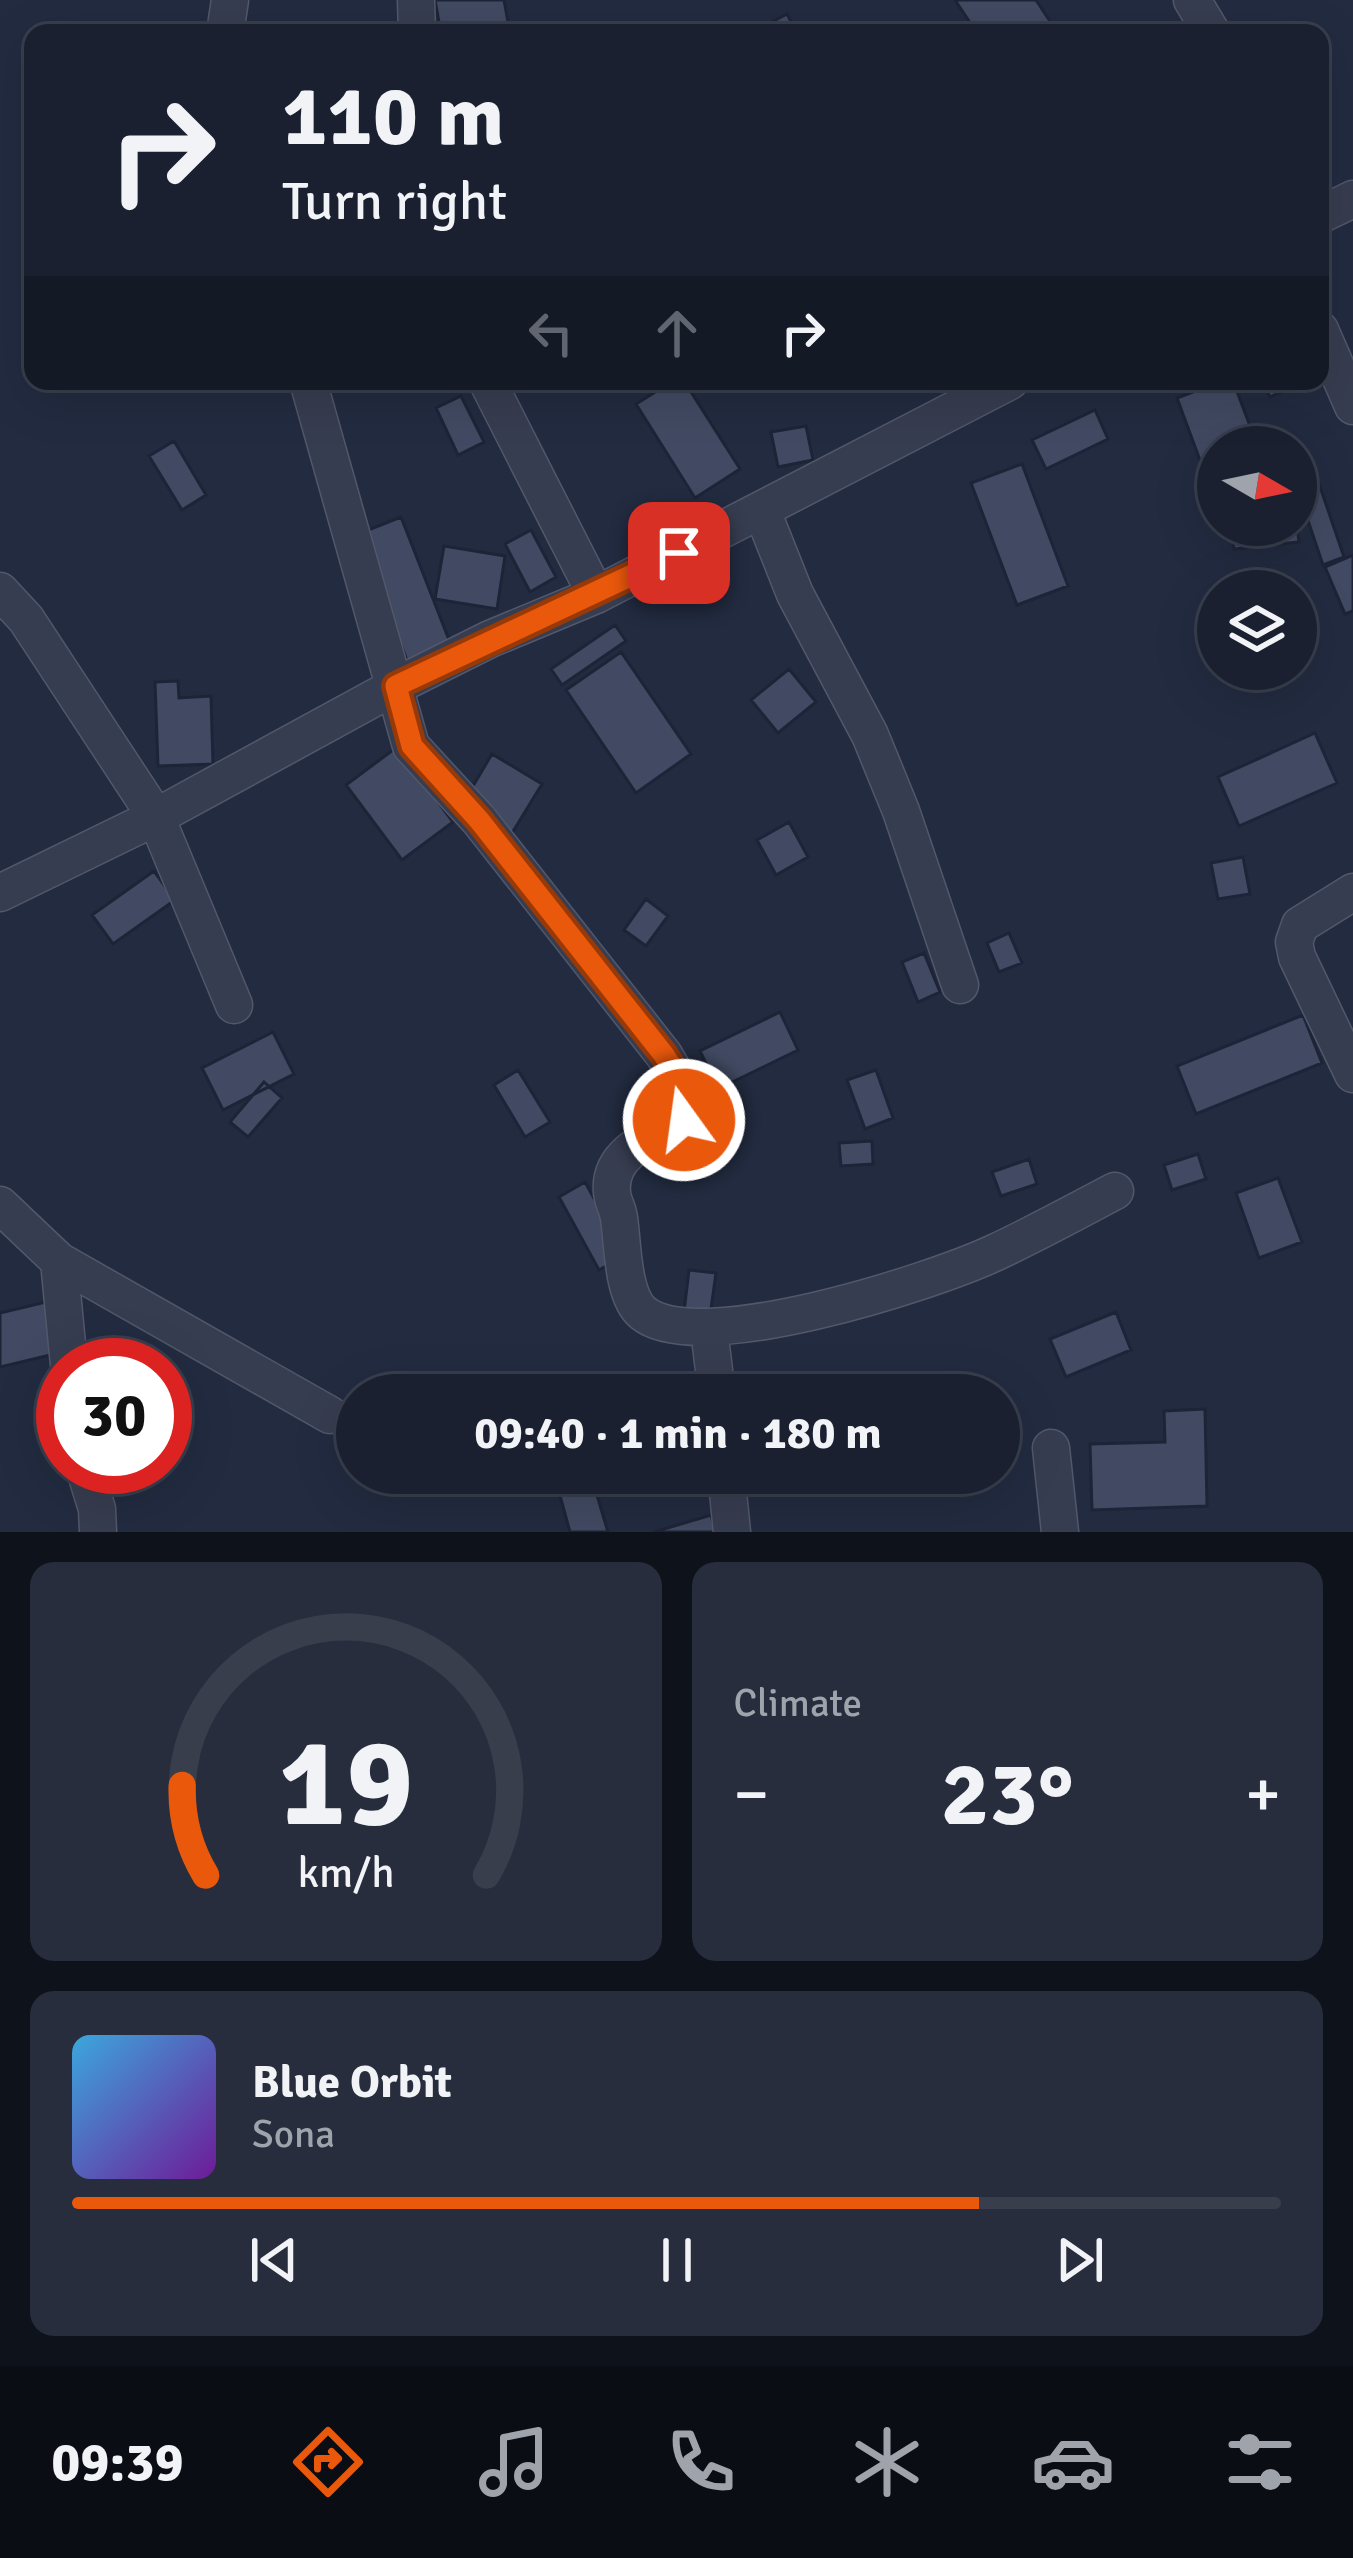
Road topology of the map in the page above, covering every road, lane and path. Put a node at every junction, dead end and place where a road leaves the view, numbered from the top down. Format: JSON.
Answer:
{"nodes":[{"id":1,"x":1329,"y":351,"type":"edge"},
{"id":2,"x":311,"y":390,"type":"edge"},
{"id":3,"x":492,"y":390,"type":"edge"},
{"id":4,"x":993,"y":390,"type":"edge"},
{"id":5,"x":1353,"y":406,"type":"edge"},
{"id":6,"x":762,"y":511,"type":"junction"},
{"id":7,"x":0,"y":591,"type":"edge"},
{"id":8,"x":596,"y":595,"type":"junction"},
{"id":9,"x":396,"y":686,"type":"junction"},
{"id":10,"x":156,"y":818,"type":"junction"},
{"id":11,"x":1353,"y":892,"type":"edge"},
{"id":12,"x":0,"y":893,"type":"edge"},
{"id":13,"x":960,"y":985,"type":"dead end"},
{"id":14,"x":234,"y":1005,"type":"dead end"},
{"id":15,"x":1353,"y":1074,"type":"edge"},
{"id":16,"x":1115,"y":1191,"type":"dead end"},
{"id":17,"x":0,"y":1204,"type":"edge"},
{"id":18,"x":59,"y":1261,"type":"junction"},
{"id":19,"x":710,"y":1329,"type":"junction"},
{"id":20,"x":66,"y":1338,"type":"edge"},
{"id":21,"x":715,"y":1374,"type":"edge"},
{"id":22,"x":330,"y":1415,"type":"dead end"},
{"id":23,"x":1051,"y":1448,"type":"dead end"},
{"id":24,"x":92,"y":1494,"type":"edge"},
{"id":25,"x":728,"y":1494,"type":"edge"},
{"id":26,"x":98,"y":1532,"type":"edge"},
{"id":27,"x":732,"y":1532,"type":"edge"},
{"id":28,"x":1060,"y":1532,"type":"edge"}],
"edges":[{"from":1,"to":5,"type":"street"},
{"from":2,"to":9,"type":"street"},
{"from":3,"to":8,"type":"street"},
{"from":4,"to":6,"type":"street"},
{"from":6,"to":8,"type":"street"},
{"from":6,"to":13,"type":"street"},
{"from":7,"to":10,"type":"street"},
{"from":8,"to":9,"type":"street"},
{"from":9,"to":10,"type":"street"},
{"from":9,"to":19,"type":"street"},
{"from":10,"to":12,"type":"street"},
{"from":10,"to":14,"type":"street"},
{"from":11,"to":15,"type":"street"},
{"from":16,"to":19,"type":"street"},
{"from":17,"to":18,"type":"street"},
{"from":18,"to":20,"type":"street"},
{"from":18,"to":22,"type":"street"},
{"from":19,"to":21,"type":"street"},
{"from":23,"to":28,"type":"street"},
{"from":24,"to":26,"type":"street"},
{"from":25,"to":27,"type":"street"}]}
